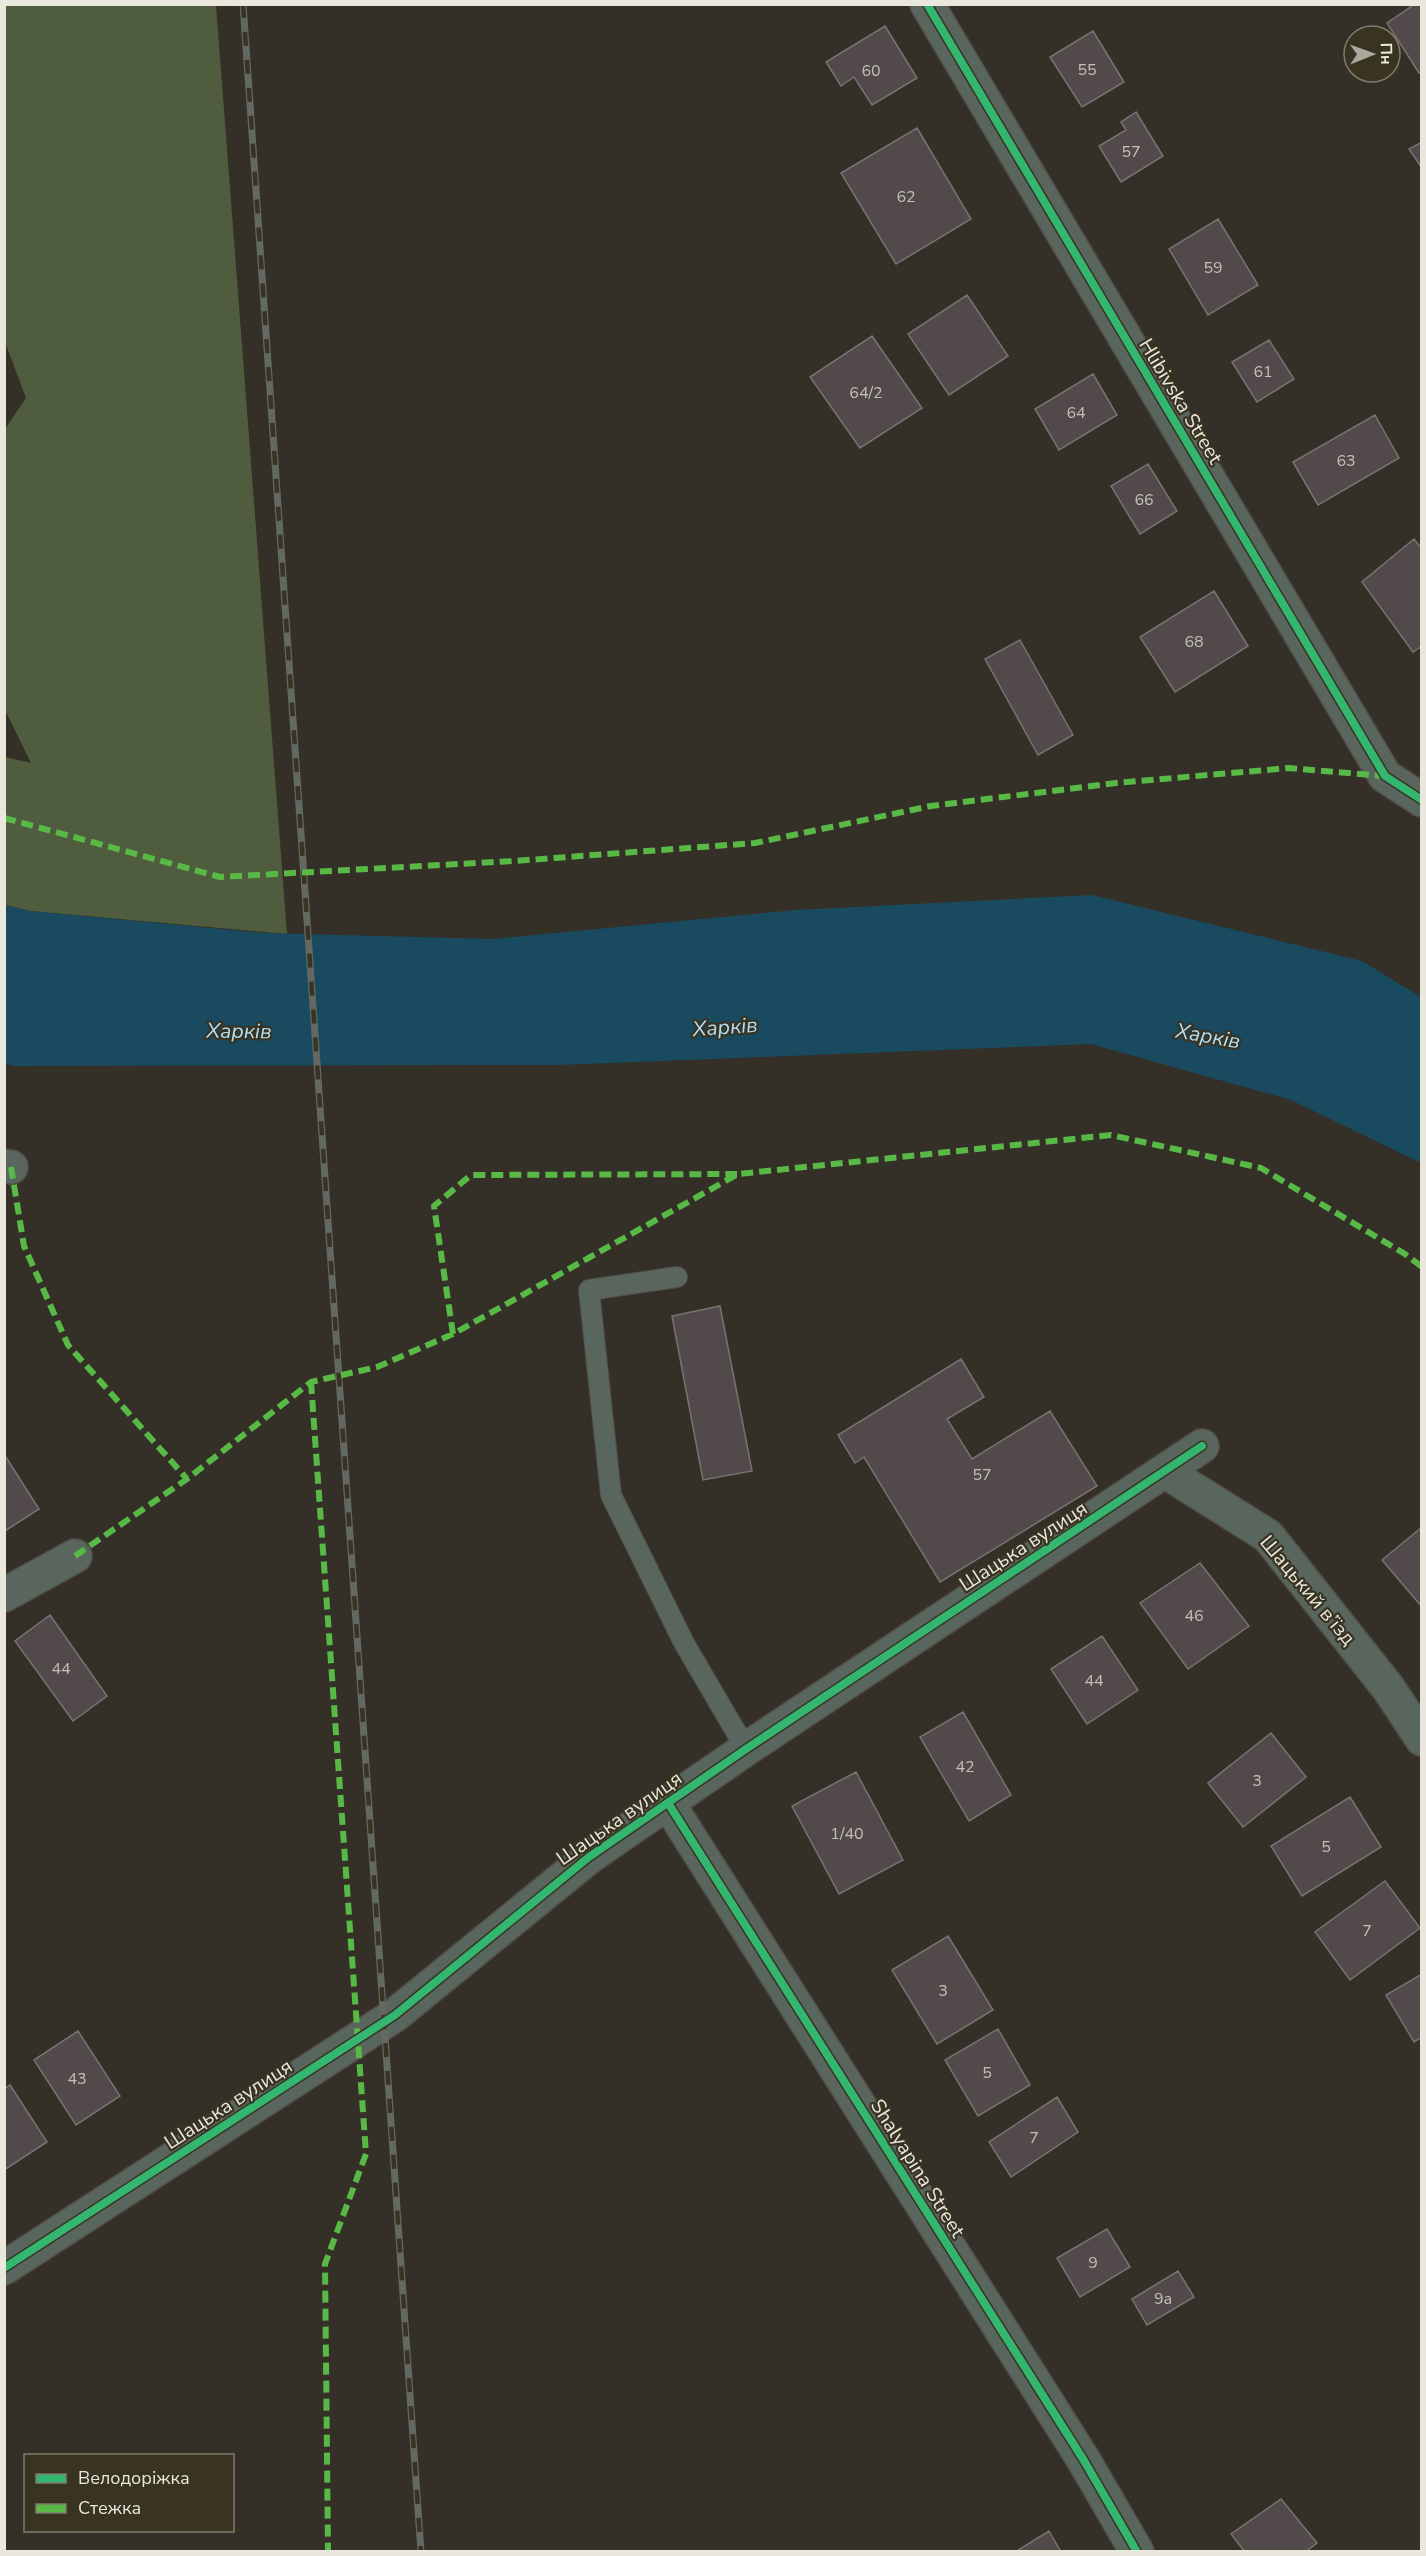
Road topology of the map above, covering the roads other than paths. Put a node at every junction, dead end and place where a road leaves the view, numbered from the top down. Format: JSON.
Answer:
{"nodes":[{"id":1,"x":927,"y":4,"type":"edge"},
{"id":2,"x":1422,"y":800,"type":"edge"},
{"id":3,"x":676,"y":1277,"type":"dead end"},
{"id":4,"x":1202,"y":1446,"type":"dead end"},
{"id":5,"x":1166,"y":1472,"type":"junction"},
{"id":6,"x":75,"y":1556,"type":"dead end"},
{"id":7,"x":4,"y":1595,"type":"edge"},
{"id":8,"x":1422,"y":1739,"type":"edge"},
{"id":9,"x":746,"y":1749,"type":"junction"},
{"id":10,"x":668,"y":1803,"type":"junction"},
{"id":11,"x":4,"y":2268,"type":"edge"},
{"id":12,"x":1137,"y":2552,"type":"edge"}],
"edges":[{"from":1,"to":2,"type":"street","name":"Hlibivska Street"},
{"from":3,"to":9,"type":"lane"},
{"from":4,"to":5,"type":"street","name":"Шацька вулиця"},
{"from":5,"to":8,"type":"street","name":"Шацький в’їзд"},
{"from":5,"to":9,"type":"street","name":"Шацька вулиця"},
{"from":6,"to":7,"type":"street"},
{"from":9,"to":10,"type":"street","name":"Шацька вулиця"},
{"from":10,"to":11,"type":"street","name":"Шацька вулиця"},
{"from":10,"to":12,"type":"street","name":"Shalyapina Street"}]}
